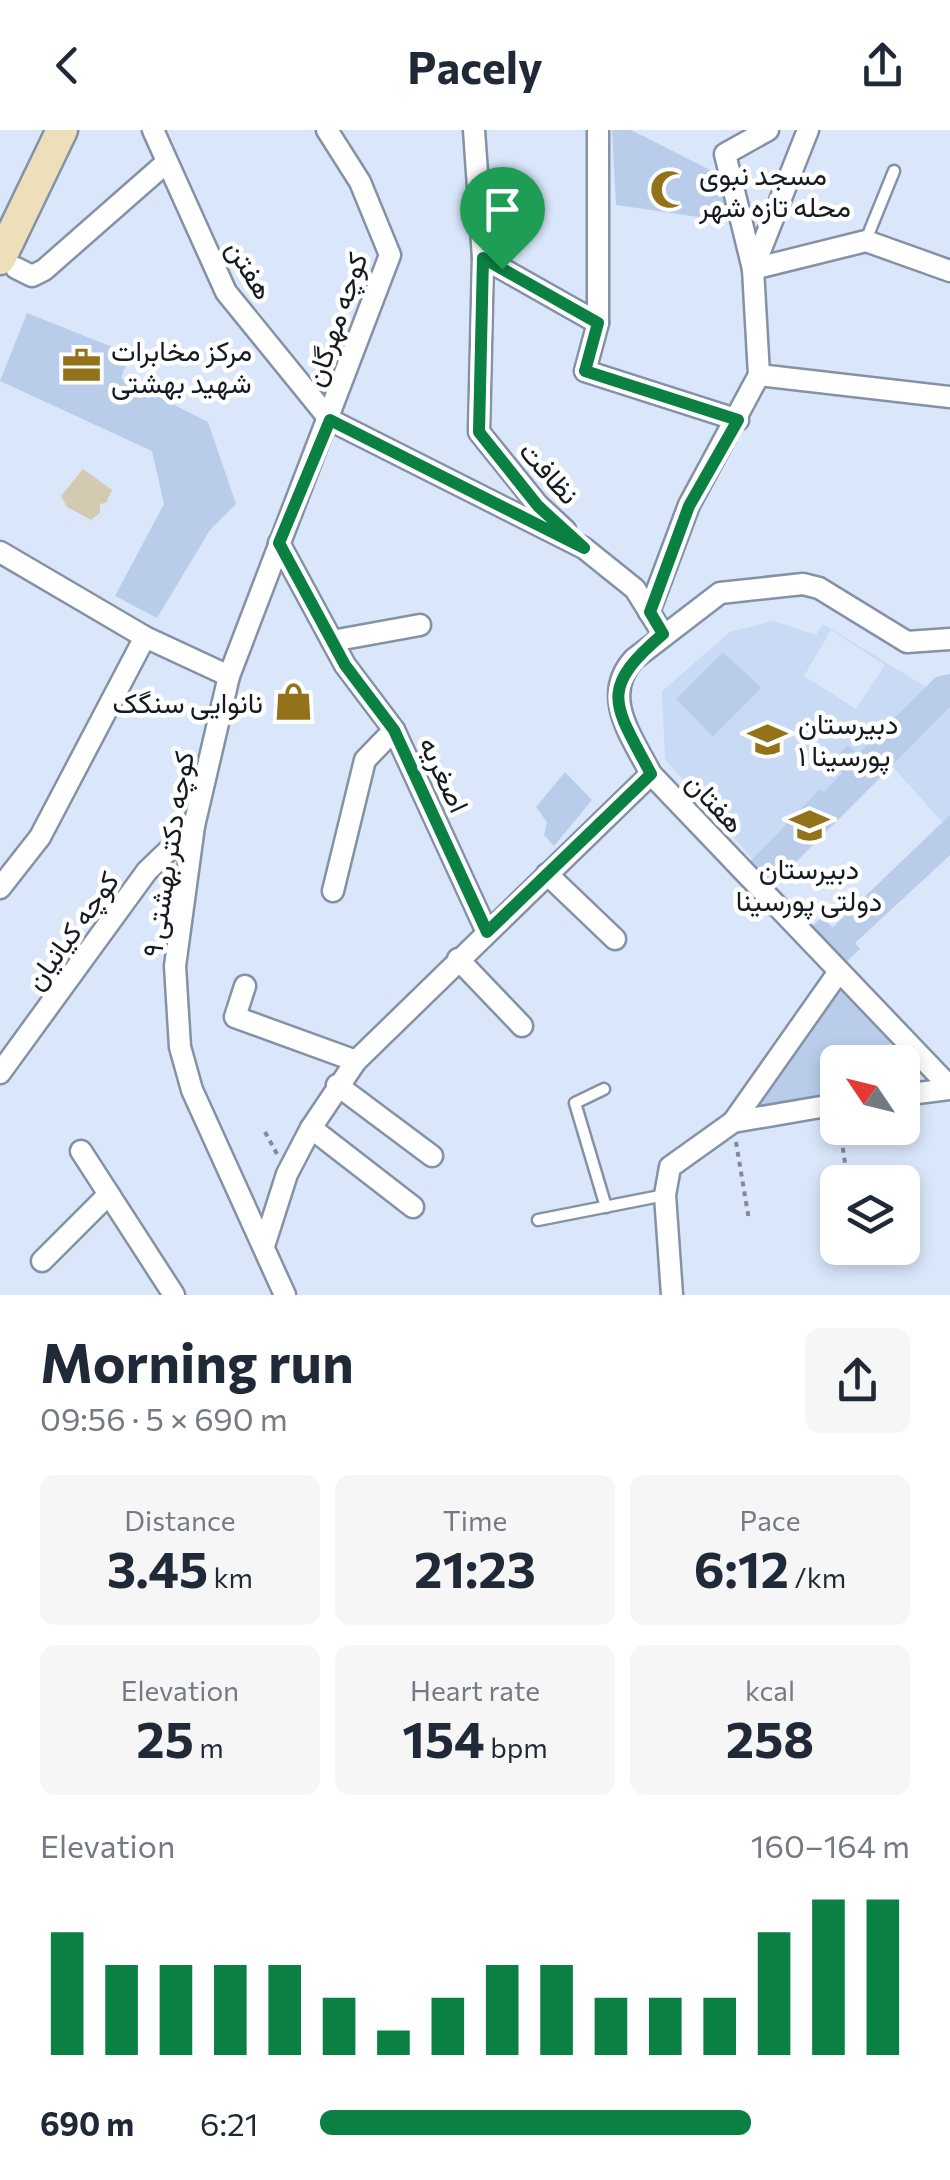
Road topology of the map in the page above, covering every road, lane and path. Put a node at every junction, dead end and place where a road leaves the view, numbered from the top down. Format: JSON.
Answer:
{"nodes":[{"id":1,"x":62,"y":130,"type":"edge"},
{"id":2,"x":153,"y":130,"type":"edge"},
{"id":3,"x":326,"y":130,"type":"edge"},
{"id":4,"x":474,"y":130,"type":"edge"},
{"id":5,"x":598,"y":130,"type":"edge"},
{"id":6,"x":768,"y":130,"type":"edge"},
{"id":7,"x":808,"y":130,"type":"edge"},
{"id":8,"x":166,"y":162,"type":"junction"},
{"id":9,"x":894,"y":171,"type":"dead end"},
{"id":10,"x":866,"y":241,"type":"junction"},
{"id":11,"x":5,"y":252,"type":"edge"},
{"id":12,"x":483,"y":258,"type":"junction"},
{"id":13,"x":753,"y":269,"type":"junction"},
{"id":14,"x":950,"y":272,"type":"edge"},
{"id":15,"x":598,"y":323,"type":"junction"},
{"id":16,"x":759,"y":374,"type":"junction"},
{"id":17,"x":950,"y":397,"type":"edge"},
{"id":18,"x":330,"y":420,"type":"junction"},
{"id":19,"x":738,"y":420,"type":"junction"},
{"id":20,"x":279,"y":543,"type":"junction"},
{"id":21,"x":584,"y":548,"type":"junction"},
{"id":22,"x":0,"y":552,"type":"edge"},
{"id":23,"x":650,"y":612,"type":"junction"},
{"id":24,"x":420,"y":625,"type":"dead end"},
{"id":25,"x":663,"y":634,"type":"junction"},
{"id":26,"x":146,"y":637,"type":"junction"},
{"id":27,"x":950,"y":639,"type":"edge"},
{"id":28,"x":332,"y":640,"type":"junction"},
{"id":29,"x":229,"y":676,"type":"junction"},
{"id":30,"x":394,"y":730,"type":"junction"},
{"id":31,"x":651,"y":774,"type":"junction"},
{"id":32,"x":194,"y":826,"type":"junction"},
{"id":33,"x":547,"y":874,"type":"junction"},
{"id":34,"x":0,"y":888,"type":"edge"},
{"id":35,"x":333,"y":891,"type":"dead end"},
{"id":36,"x":487,"y":932,"type":"junction"},
{"id":37,"x":615,"y":939,"type":"dead end"},
{"id":38,"x":458,"y":960,"type":"junction"},
{"id":39,"x":838,"y":973,"type":"junction"},
{"id":40,"x":246,"y":986,"type":"dead end"},
{"id":41,"x":522,"y":1026,"type":"dead end"},
{"id":42,"x":356,"y":1061,"type":"junction"},
{"id":43,"x":0,"y":1073,"type":"edge"},
{"id":44,"x":337,"y":1086,"type":"junction"},
{"id":45,"x":950,"y":1088,"type":"edge"},
{"id":46,"x":604,"y":1089,"type":"dead end"},
{"id":47,"x":920,"y":1093,"type":"edge"},
{"id":48,"x":820,"y":1107,"type":"edge"},
{"id":49,"x":733,"y":1122,"type":"junction"},
{"id":50,"x":311,"y":1128,"type":"junction"},
{"id":51,"x":81,"y":1150,"type":"dead end"},
{"id":52,"x":432,"y":1156,"type":"dead end"},
{"id":53,"x":288,"y":1174,"type":"junction"},
{"id":54,"x":232,"y":1181,"type":"junction"},
{"id":55,"x":109,"y":1194,"type":"junction"},
{"id":56,"x":665,"y":1195,"type":"junction"},
{"id":57,"x":606,"y":1207,"type":"junction"},
{"id":58,"x":414,"y":1208,"type":"dead end"},
{"id":59,"x":538,"y":1220,"type":"dead end"},
{"id":60,"x":749,"y":1220,"type":"dead end"},
{"id":61,"x":264,"y":1246,"type":"junction"},
{"id":62,"x":42,"y":1261,"type":"dead end"},
{"id":63,"x":174,"y":1295,"type":"edge"},
{"id":64,"x":285,"y":1295,"type":"edge"},
{"id":65,"x":672,"y":1295,"type":"edge"}],
"edges":[{"from":1,"to":11,"type":"main road"},
{"from":2,"to":8,"type":"street","name":"هفتن"},
{"from":3,"to":18,"type":"street","name":"کوچه مهرگان"},
{"from":4,"to":12,"type":"street","name":"نظافت"},
{"from":5,"to":15,"type":"street"},
{"from":6,"to":13,"type":"street"},
{"from":7,"to":13,"type":"street"},
{"from":8,"to":11,"type":"street"},
{"from":8,"to":18,"type":"street","name":"هفتن"},
{"from":9,"to":10,"type":"lane"},
{"from":10,"to":13,"type":"street"},
{"from":10,"to":14,"type":"street"},
{"from":12,"to":15,"type":"street"},
{"from":12,"to":21,"type":"street","name":"نظافت"},
{"from":13,"to":16,"type":"street"},
{"from":15,"to":19,"type":"street"},
{"from":16,"to":17,"type":"street"},
{"from":16,"to":19,"type":"street"},
{"from":18,"to":20,"type":"street","name":"کوچه دکتر بهشتی ۹"},
{"from":18,"to":21,"type":"street"},
{"from":19,"to":23,"type":"street"},
{"from":20,"to":28,"type":"street","name":"اصغریه"},
{"from":20,"to":29,"type":"street","name":"کوچه دکتر بهشتی ۹"},
{"from":21,"to":23,"type":"street"},
{"from":22,"to":26,"type":"street"},
{"from":23,"to":25,"type":"street"},
{"from":24,"to":28,"type":"street"},
{"from":25,"to":27,"type":"street","name":"هفتان"},
{"from":25,"to":31,"type":"street","name":"هفتان"},
{"from":26,"to":29,"type":"street"},
{"from":26,"to":34,"type":"street"},
{"from":28,"to":30,"type":"street","name":"اصغریه"},
{"from":29,"to":32,"type":"street","name":"کوچه دکتر بهشتی ۹"},
{"from":30,"to":35,"type":"street"},
{"from":30,"to":36,"type":"street","name":"اصغریه"},
{"from":31,"to":33,"type":"street"},
{"from":31,"to":39,"type":"street","name":"هفتان"},
{"from":32,"to":43,"type":"street","name":"کوچه کیانیان"},
{"from":32,"to":54,"type":"street","name":"کوچه دکتر بهشتی ۹"},
{"from":33,"to":36,"type":"street"},
{"from":33,"to":37,"type":"street"},
{"from":36,"to":38,"type":"street"},
{"from":38,"to":41,"type":"street"},
{"from":38,"to":42,"type":"street"},
{"from":39,"to":45,"type":"street","name":"هفتان"},
{"from":39,"to":49,"type":"street"},
{"from":40,"to":42,"type":"street"},
{"from":42,"to":44,"type":"street"},
{"from":44,"to":50,"type":"street"},
{"from":44,"to":52,"type":"street"},
{"from":45,"to":47,"type":"street"},
{"from":46,"to":57,"type":"lane"},
{"from":48,"to":49,"type":"street"},
{"from":49,"to":56,"type":"street"},
{"from":49,"to":60,"type":"path"},
{"from":50,"to":53,"type":"street"},
{"from":50,"to":58,"type":"street"},
{"from":51,"to":55,"type":"street"},
{"from":53,"to":54,"type":"street"},
{"from":53,"to":61,"type":"street"},
{"from":54,"to":61,"type":"street","name":"کوچه دکتر بهشتی ۹"},
{"from":55,"to":62,"type":"street"},
{"from":55,"to":63,"type":"street"},
{"from":56,"to":57,"type":"lane"},
{"from":56,"to":65,"type":"street"},
{"from":57,"to":59,"type":"lane"},
{"from":61,"to":64,"type":"street","name":"کوچه دکتر بهشتی ۹"}]}
